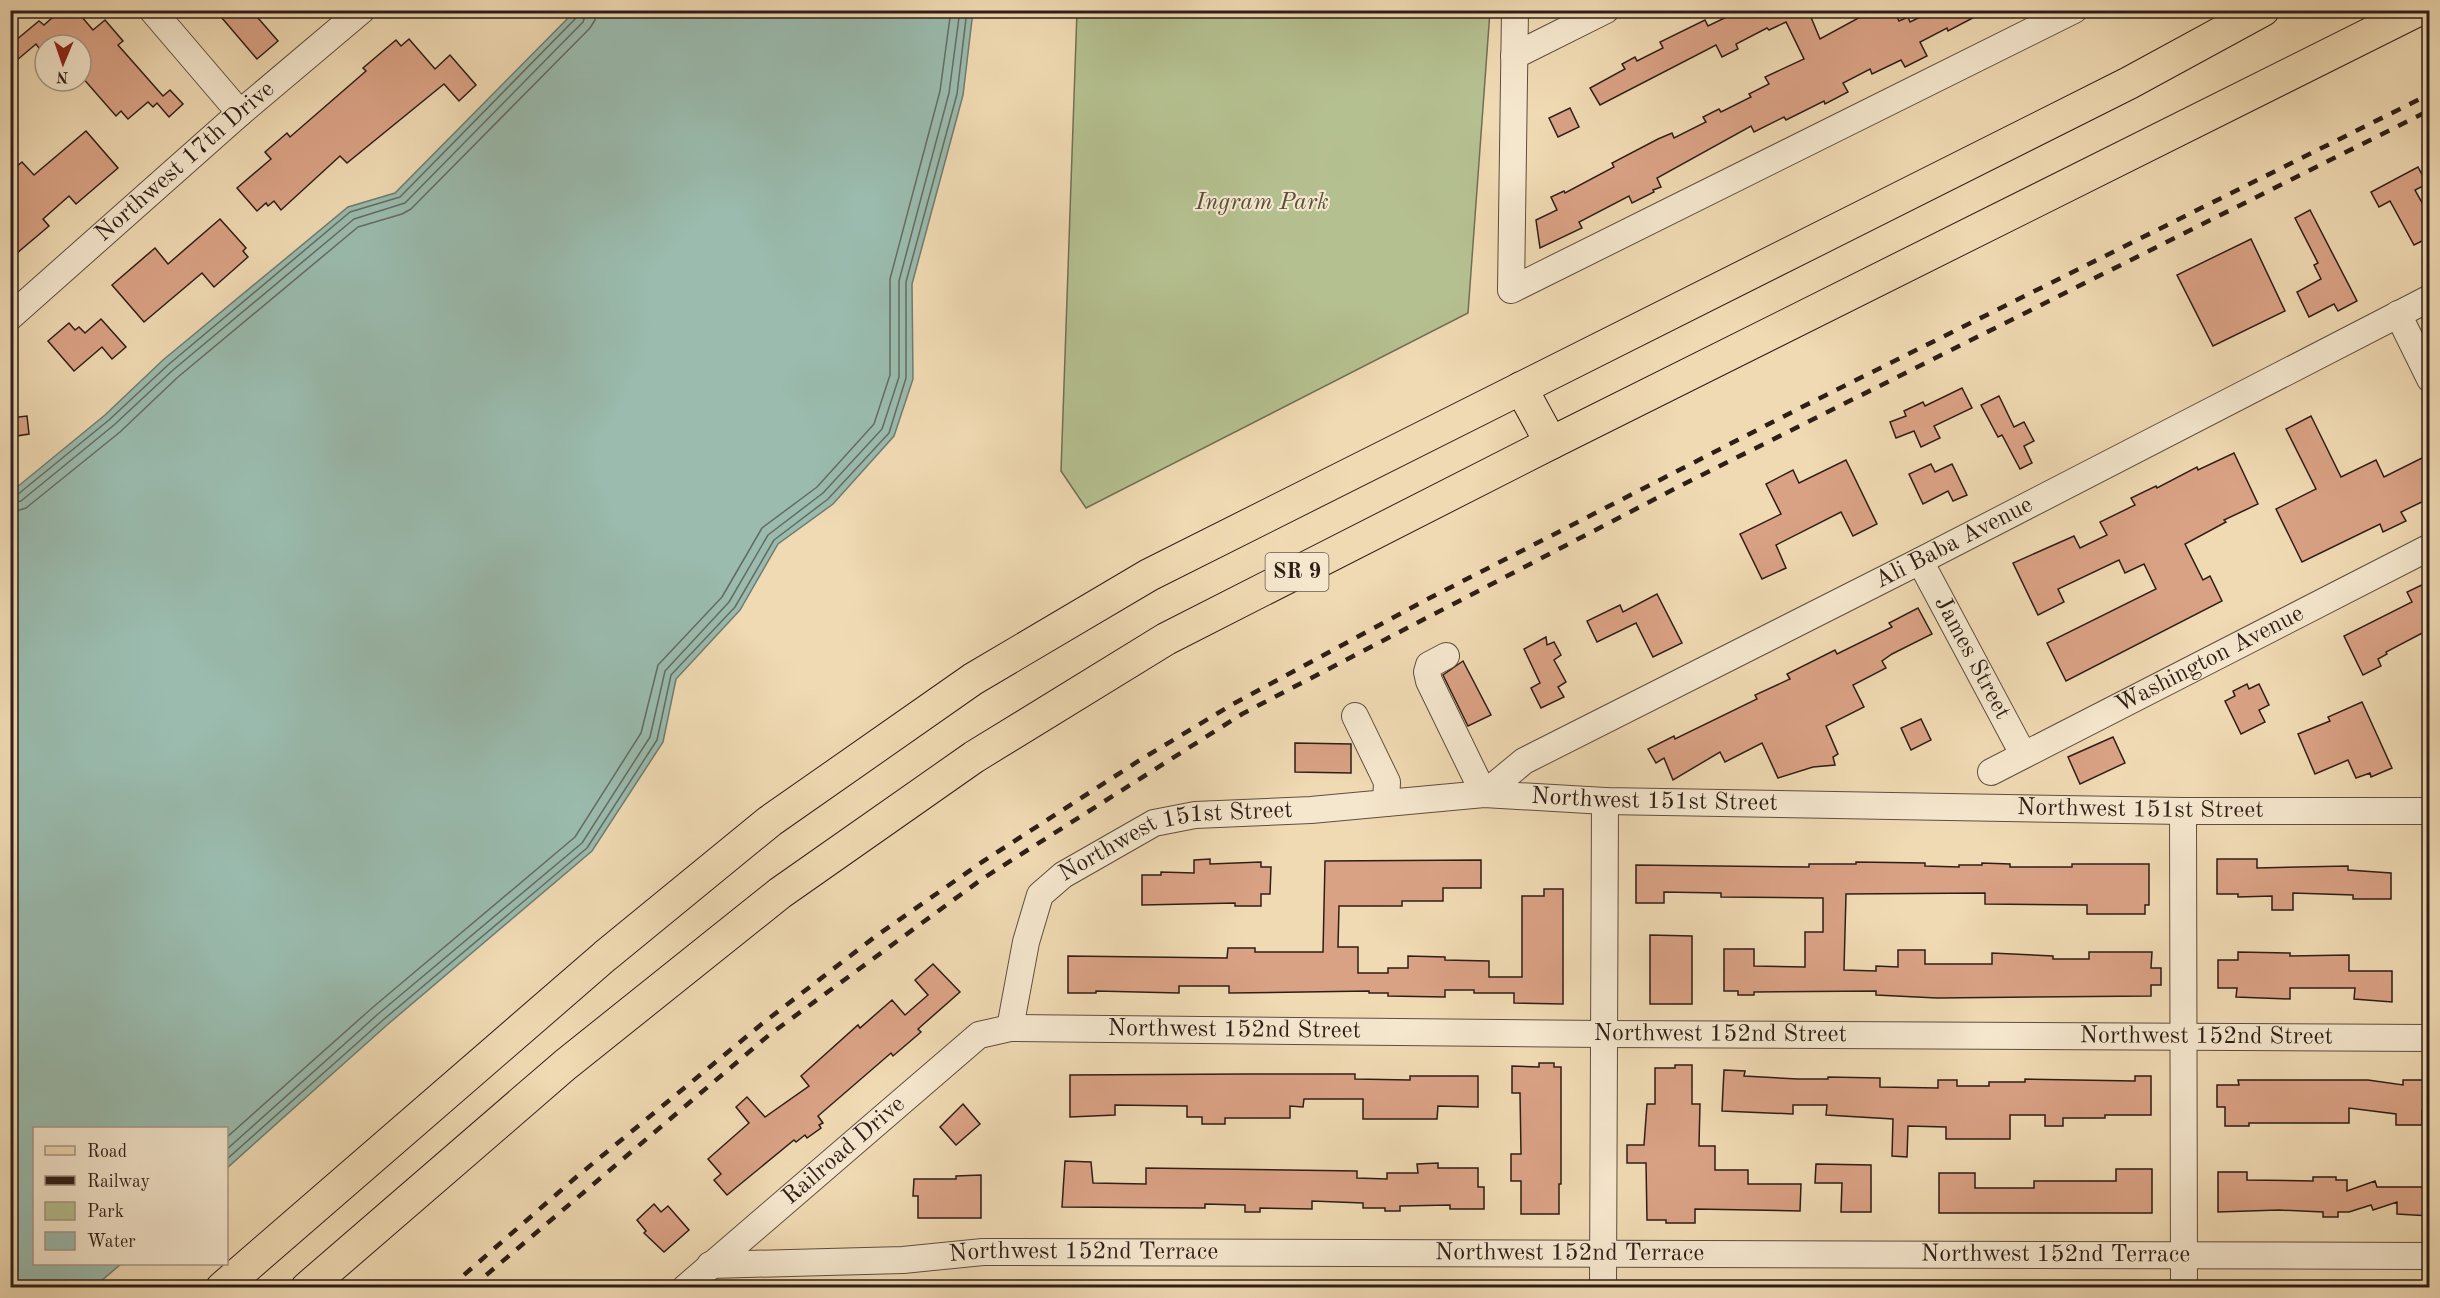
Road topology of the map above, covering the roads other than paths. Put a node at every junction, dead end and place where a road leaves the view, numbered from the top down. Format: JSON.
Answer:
{"nodes":[{"id":1,"x":152,"y":10,"type":"edge"},
{"id":2,"x":362,"y":10,"type":"edge"},
{"id":3,"x":1515,"y":10,"type":"edge"},
{"id":4,"x":1605,"y":10,"type":"edge"},
{"id":5,"x":2074,"y":10,"type":"edge"},
{"id":6,"x":2263,"y":10,"type":"edge"},
{"id":7,"x":2418,"y":10,"type":"edge"},
{"id":8,"x":1514,"y":56,"type":"junction"},
{"id":9,"x":240,"y":113,"type":"junction"},
{"id":10,"x":2430,"y":298,"type":"edge"},
{"id":11,"x":12,"y":312,"type":"edge"},
{"id":12,"x":2398,"y":314,"type":"junction"},
{"id":13,"x":2430,"y":379,"type":"edge"},
{"id":14,"x":1521,"y":388,"type":"junction"},
{"id":15,"x":1551,"y":443,"type":"junction"},
{"id":16,"x":2430,"y":547,"type":"edge"},
{"id":17,"x":1920,"y":561,"type":"junction"},
{"id":18,"x":1446,"y":656,"type":"dead end"},
{"id":19,"x":1355,"y":716,"type":"dead end"},
{"id":20,"x":2023,"y":754,"type":"junction"},
{"id":21,"x":1991,"y":772,"type":"dead end"},
{"id":22,"x":1484,"y":794,"type":"junction"},
{"id":23,"x":1605,"y":801,"type":"junction"},
{"id":24,"x":1386,"y":804,"type":"junction"},
{"id":25,"x":2183,"y":811,"type":"junction"},
{"id":26,"x":2430,"y":812,"type":"edge"},
{"id":27,"x":1010,"y":1028,"type":"junction"},
{"id":28,"x":1603,"y":1034,"type":"junction"},
{"id":29,"x":2184,"y":1037,"type":"junction"},
{"id":30,"x":2430,"y":1038,"type":"edge"},
{"id":31,"x":1603,"y":1255,"type":"junction"},
{"id":32,"x":2430,"y":1256,"type":"edge"},
{"id":33,"x":2184,"y":1257,"type":"junction"},
{"id":34,"x":710,"y":1265,"type":"junction"},
{"id":35,"x":222,"y":1287,"type":"edge"},
{"id":36,"x":307,"y":1287,"type":"edge"},
{"id":37,"x":685,"y":1287,"type":"edge"},
{"id":38,"x":1603,"y":1287,"type":"edge"},
{"id":39,"x":2184,"y":1287,"type":"edge"}],
"edges":[{"from":1,"to":9,"type":"street"},
{"from":2,"to":9,"type":"street","name":"Northwest 17th Drive"},
{"from":3,"to":8,"type":"street"},
{"from":4,"to":8,"type":"street"},
{"from":5,"to":8,"type":"street"},
{"from":6,"to":14,"type":"main road","number":"SR 9"},
{"from":7,"to":15,"type":"main road","number":"SR 9"},
{"from":9,"to":11,"type":"street","name":"Northwest 17th Drive"},
{"from":10,"to":12,"type":"street","name":"Ali Baba Avenue"},
{"from":12,"to":13,"type":"street"},
{"from":12,"to":17,"type":"street","name":"Ali Baba Avenue"},
{"from":14,"to":15,"type":"main road"},
{"from":14,"to":35,"type":"main road","number":"SR 9"},
{"from":15,"to":36,"type":"main road","number":"SR 9"},
{"from":16,"to":20,"type":"street","name":"Washington Avenue"},
{"from":17,"to":20,"type":"street","name":"James Street"},
{"from":17,"to":22,"type":"street","name":"Ali Baba Avenue"},
{"from":18,"to":22,"type":"street"},
{"from":19,"to":24,"type":"street"},
{"from":20,"to":21,"type":"street","name":"Washington Avenue"},
{"from":22,"to":23,"type":"street","name":"Northwest 151st Street"},
{"from":22,"to":24,"type":"street","name":"Northwest 151st Street"},
{"from":23,"to":25,"type":"street","name":"Northwest 151st Street"},
{"from":23,"to":28,"type":"street"},
{"from":24,"to":27,"type":"street","name":"Northwest 151st Street"},
{"from":25,"to":26,"type":"street","name":"Northwest 151st Street"},
{"from":25,"to":29,"type":"street"},
{"from":27,"to":28,"type":"street","name":"Northwest 152nd Street"},
{"from":27,"to":34,"type":"street","name":"Railroad Drive"},
{"from":28,"to":29,"type":"street","name":"Northwest 152nd Street"},
{"from":28,"to":31,"type":"street"},
{"from":29,"to":30,"type":"street","name":"Northwest 152nd Street"},
{"from":29,"to":33,"type":"street"},
{"from":31,"to":33,"type":"street","name":"Northwest 152nd Terrace"},
{"from":31,"to":34,"type":"street","name":"Northwest 152nd Terrace"},
{"from":31,"to":38,"type":"street"},
{"from":32,"to":33,"type":"street","name":"Northwest 152nd Terrace"},
{"from":33,"to":39,"type":"street"},
{"from":34,"to":37,"type":"street","name":"Railroad Drive"}]}
